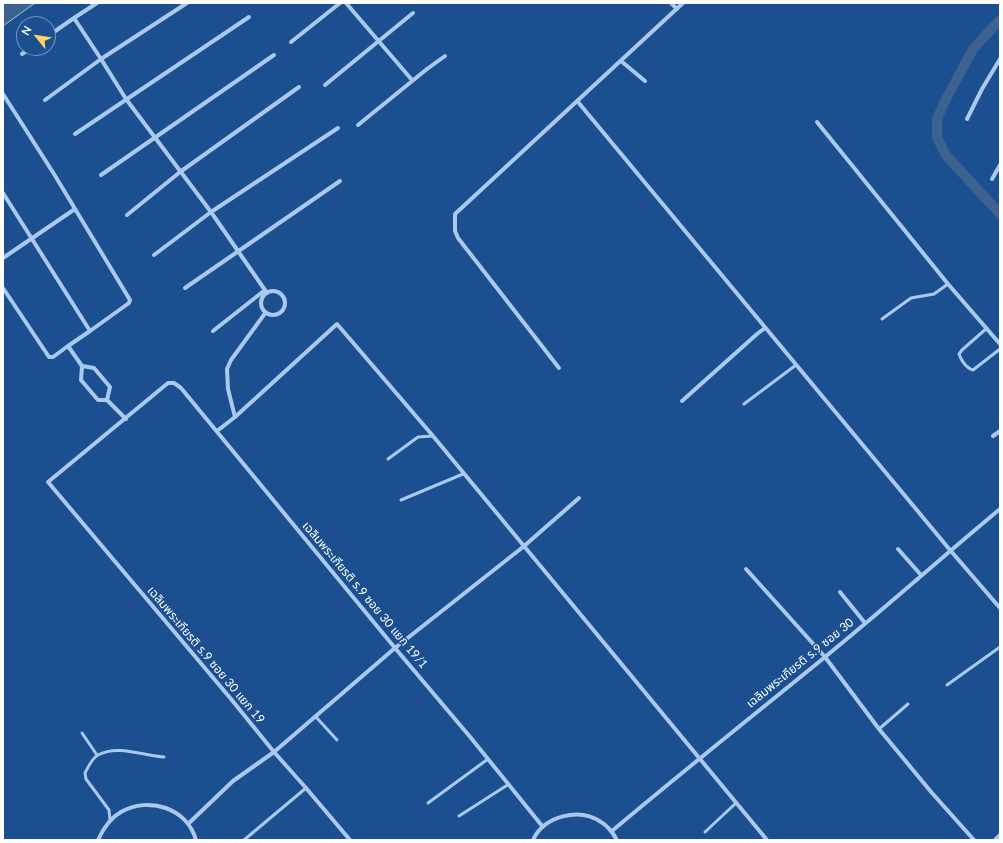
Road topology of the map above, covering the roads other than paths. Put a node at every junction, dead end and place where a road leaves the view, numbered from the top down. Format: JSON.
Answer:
{"nodes":[{"id":1,"x":97,"y":3,"type":"edge"},
{"id":2,"x":187,"y":3,"type":"edge"},
{"id":3,"x":340,"y":3,"type":"edge"},
{"id":4,"x":346,"y":3,"type":"edge"},
{"id":5,"x":671,"y":3,"type":"edge"},
{"id":6,"x":683,"y":3,"type":"edge"},
{"id":7,"x":676,"y":9,"type":"junction"},
{"id":8,"x":413,"y":13,"type":"dead end"},
{"id":9,"x":249,"y":17,"type":"dead end"},
{"id":10,"x":74,"y":18,"type":"junction"},
{"id":11,"x":56,"y":30,"type":"edge"},
{"id":12,"x":378,"y":41,"type":"junction"},
{"id":13,"x":291,"y":42,"type":"dead end"},
{"id":14,"x":274,"y":55,"type":"dead end"},
{"id":15,"x":445,"y":56,"type":"dead end"},
{"id":16,"x":102,"y":59,"type":"junction"},
{"id":17,"x":1000,"y":59,"type":"edge"},
{"id":18,"x":621,"y":61,"type":"junction"},
{"id":19,"x":412,"y":80,"type":"junction"},
{"id":20,"x":645,"y":81,"type":"dead end"},
{"id":21,"x":325,"y":85,"type":"dead end"},
{"id":22,"x":299,"y":87,"type":"dead end"},
{"id":23,"x":3,"y":94,"type":"edge"},
{"id":24,"x":126,"y":99,"type":"junction"},
{"id":25,"x":45,"y":100,"type":"dead end"},
{"id":26,"x":578,"y":102,"type":"junction"},
{"id":27,"x":967,"y":119,"type":"dead end"},
{"id":28,"x":816,"y":122,"type":"dead end"},
{"id":29,"x":358,"y":125,"type":"dead end"},
{"id":30,"x":338,"y":128,"type":"dead end"},
{"id":31,"x":75,"y":134,"type":"dead end"},
{"id":32,"x":155,"y":138,"type":"junction"},
{"id":33,"x":1000,"y":165,"type":"edge"},
{"id":34,"x":180,"y":172,"type":"junction"},
{"id":35,"x":101,"y":175,"type":"dead end"},
{"id":36,"x":992,"y":179,"type":"dead end"},
{"id":37,"x":340,"y":181,"type":"dead end"},
{"id":38,"x":3,"y":194,"type":"edge"},
{"id":39,"x":75,"y":209,"type":"junction"},
{"id":40,"x":211,"y":212,"type":"junction"},
{"id":41,"x":127,"y":215,"type":"dead end"},
{"id":42,"x":32,"y":239,"type":"junction"},
{"id":43,"x":238,"y":252,"type":"junction"},
{"id":44,"x":154,"y":256,"type":"dead end"},
{"id":45,"x":3,"y":258,"type":"edge"},
{"id":46,"x":948,"y":284,"type":"junction"},
{"id":47,"x":3,"y":288,"type":"edge"},
{"id":48,"x":185,"y":288,"type":"dead end"},
{"id":49,"x":266,"y":292,"type":"junction"},
{"id":50,"x":266,"y":312,"type":"junction"},
{"id":51,"x":882,"y":319,"type":"dead end"},
{"id":52,"x":765,"y":328,"type":"junction"},
{"id":53,"x":987,"y":328,"type":"junction"},
{"id":54,"x":90,"y":331,"type":"junction"},
{"id":55,"x":213,"y":331,"type":"dead end"},
{"id":56,"x":1000,"y":344,"type":"edge"},
{"id":57,"x":68,"y":346,"type":"junction"},
{"id":58,"x":1000,"y":350,"type":"edge"},
{"id":59,"x":796,"y":365,"type":"junction"},
{"id":60,"x":82,"y":366,"type":"junction"},
{"id":61,"x":559,"y":368,"type":"dead end"},
{"id":62,"x":107,"y":400,"type":"junction"},
{"id":63,"x":682,"y":401,"type":"dead end"},
{"id":64,"x":744,"y":404,"type":"dead end"},
{"id":65,"x":235,"y":417,"type":"junction"},
{"id":66,"x":126,"y":419,"type":"junction"},
{"id":67,"x":218,"y":431,"type":"junction"},
{"id":68,"x":1000,"y":431,"type":"edge"},
{"id":69,"x":433,"y":436,"type":"junction"},
{"id":70,"x":993,"y":436,"type":"dead end"},
{"id":71,"x":388,"y":459,"type":"dead end"},
{"id":72,"x":463,"y":474,"type":"junction"},
{"id":73,"x":579,"y":498,"type":"dead end"},
{"id":74,"x":400,"y":500,"type":"dead end"},
{"id":75,"x":1000,"y":509,"type":"edge"},
{"id":76,"x":523,"y":547,"type":"junction"},
{"id":77,"x":898,"y":548,"type":"dead end"},
{"id":78,"x":950,"y":550,"type":"junction"},
{"id":79,"x":746,"y":569,"type":"dead end"},
{"id":80,"x":921,"y":575,"type":"junction"},
{"id":81,"x":840,"y":592,"type":"dead end"},
{"id":82,"x":1000,"y":608,"type":"edge"},
{"id":83,"x":865,"y":623,"type":"junction"},
{"id":84,"x":1000,"y":647,"type":"edge"},
{"id":85,"x":395,"y":648,"type":"junction"},
{"id":86,"x":825,"y":657,"type":"junction"},
{"id":87,"x":947,"y":685,"type":"dead end"},
{"id":88,"x":908,"y":704,"type":"dead end"},
{"id":89,"x":316,"y":716,"type":"junction"},
{"id":90,"x":879,"y":729,"type":"junction"},
{"id":91,"x":82,"y":733,"type":"dead end"},
{"id":92,"x":337,"y":740,"type":"dead end"},
{"id":93,"x":274,"y":752,"type":"junction"},
{"id":94,"x":97,"y":756,"type":"junction"},
{"id":95,"x":164,"y":757,"type":"dead end"},
{"id":96,"x":700,"y":757,"type":"junction"},
{"id":97,"x":488,"y":759,"type":"junction"},
{"id":98,"x":509,"y":784,"type":"junction"},
{"id":99,"x":306,"y":788,"type":"junction"},
{"id":100,"x":428,"y":803,"type":"dead end"},
{"id":101,"x":736,"y":803,"type":"junction"},
{"id":102,"x":459,"y":816,"type":"dead end"},
{"id":103,"x":110,"y":820,"type":"junction"},
{"id":104,"x":188,"y":824,"type":"junction"},
{"id":105,"x":543,"y":827,"type":"junction"},
{"id":106,"x":612,"y":831,"type":"junction"},
{"id":107,"x":705,"y":832,"type":"dead end"},
{"id":108,"x":1000,"y":835,"type":"edge"},
{"id":109,"x":98,"y":840,"type":"edge"},
{"id":110,"x":196,"y":840,"type":"edge"},
{"id":111,"x":244,"y":840,"type":"edge"},
{"id":112,"x":350,"y":840,"type":"edge"},
{"id":113,"x":533,"y":840,"type":"edge"},
{"id":114,"x":617,"y":840,"type":"edge"},
{"id":115,"x":767,"y":840,"type":"edge"},
{"id":116,"x":974,"y":840,"type":"edge"},
{"id":117,"x":995,"y":840,"type":"edge"}],
"edges":[{"from":1,"to":10,"type":"street"},
{"from":2,"to":16,"type":"street"},
{"from":3,"to":13,"type":"street"},
{"from":4,"to":12,"type":"street"},
{"from":5,"to":7,"type":"street"},
{"from":6,"to":7,"type":"street"},
{"from":7,"to":18,"type":"street"},
{"from":8,"to":12,"type":"street"},
{"from":9,"to":24,"type":"street"},
{"from":10,"to":11,"type":"street"},
{"from":10,"to":16,"type":"street"},
{"from":12,"to":19,"type":"street"},
{"from":12,"to":21,"type":"street"},
{"from":14,"to":32,"type":"street"},
{"from":15,"to":19,"type":"street"},
{"from":16,"to":24,"type":"street"},
{"from":16,"to":25,"type":"street"},
{"from":17,"to":27,"type":"street"},
{"from":18,"to":20,"type":"street"},
{"from":18,"to":26,"type":"street"},
{"from":19,"to":29,"type":"street"},
{"from":22,"to":34,"type":"street"},
{"from":23,"to":39,"type":"street"},
{"from":24,"to":31,"type":"street"},
{"from":24,"to":32,"type":"street"},
{"from":26,"to":52,"type":"street"},
{"from":26,"to":61,"type":"street"},
{"from":28,"to":46,"type":"street"},
{"from":30,"to":40,"type":"street"},
{"from":32,"to":34,"type":"street"},
{"from":32,"to":35,"type":"street"},
{"from":33,"to":36,"type":"street"},
{"from":34,"to":40,"type":"street"},
{"from":34,"to":41,"type":"street"},
{"from":37,"to":43,"type":"street"},
{"from":38,"to":42,"type":"street"},
{"from":39,"to":42,"type":"street"},
{"from":39,"to":54,"type":"street"},
{"from":40,"to":43,"type":"street"},
{"from":40,"to":44,"type":"street"},
{"from":42,"to":45,"type":"street"},
{"from":42,"to":54,"type":"street"},
{"from":43,"to":48,"type":"street"},
{"from":43,"to":49,"type":"street"},
{"from":46,"to":51,"type":"lane"},
{"from":46,"to":53,"type":"street"},
{"from":47,"to":57,"type":"street"},
{"from":49,"to":50,"type":"street"},
{"from":49,"to":50,"type":"street"},
{"from":49,"to":55,"type":"street"},
{"from":50,"to":65,"type":"street"},
{"from":52,"to":59,"type":"street"},
{"from":52,"to":63,"type":"street"},
{"from":53,"to":56,"type":"street"},
{"from":53,"to":58,"type":"lane"},
{"from":54,"to":57,"type":"street"},
{"from":57,"to":60,"type":"street"},
{"from":59,"to":64,"type":"lane"},
{"from":59,"to":78,"type":"street"},
{"from":60,"to":62,"type":"street"},
{"from":60,"to":62,"type":"street"},
{"from":62,"to":66,"type":"street"},
{"from":65,"to":67,"type":"street"},
{"from":65,"to":69,"type":"street"},
{"from":66,"to":67,"type":"street","name":"เฉลิมพระเกียรติ ร.9 ซอย 30 แยก 19/1"},
{"from":66,"to":93,"type":"street","name":"เฉลิมพระเกียรติ ร.9 ซอย 30 แยก 19"},
{"from":67,"to":85,"type":"street","name":"เฉลิมพระเกียรติ ร.9 ซอย 30 แยก 19/1"},
{"from":68,"to":70,"type":"street"},
{"from":69,"to":71,"type":"lane"},
{"from":69,"to":72,"type":"street"},
{"from":72,"to":74,"type":"lane"},
{"from":72,"to":76,"type":"street"},
{"from":73,"to":76,"type":"street"},
{"from":75,"to":78,"type":"street","name":"เฉลิมพระเกียรติ ร.9 ซอย 30"},
{"from":76,"to":85,"type":"street"},
{"from":76,"to":96,"type":"street"},
{"from":77,"to":80,"type":"street"},
{"from":78,"to":80,"type":"street","name":"เฉลิมพระเกียรติ ร.9 ซอย 30"},
{"from":78,"to":82,"type":"street"},
{"from":79,"to":86,"type":"street"},
{"from":80,"to":83,"type":"street","name":"เฉลิมพระเกียรติ ร.9 ซอย 30"},
{"from":81,"to":83,"type":"street"},
{"from":83,"to":86,"type":"street","name":"เฉลิมพระเกียรติ ร.9 ซอย 30"},
{"from":84,"to":87,"type":"lane"},
{"from":85,"to":89,"type":"street"},
{"from":85,"to":97,"type":"street","name":"เฉลิมพระเกียรติ ร.9 ซอย 30 แยก 19/1"},
{"from":86,"to":90,"type":"street"},
{"from":86,"to":96,"type":"street","name":"เฉลิมพระเกียรติ ร.9 ซอย 30"},
{"from":88,"to":90,"type":"lane"},
{"from":89,"to":92,"type":"lane"},
{"from":89,"to":93,"type":"street"},
{"from":90,"to":116,"type":"street"},
{"from":91,"to":94,"type":"lane"},
{"from":93,"to":99,"type":"street","name":"เฉลิมพระเกียรติ ร.9 ซอย 30 แยก 19"},
{"from":93,"to":104,"type":"street"},
{"from":94,"to":95,"type":"lane"},
{"from":94,"to":103,"type":"lane"},
{"from":96,"to":101,"type":"street"},
{"from":96,"to":106,"type":"street","name":"เฉลิมพระเกียรติ ร.9 ซอย 30"},
{"from":97,"to":98,"type":"street","name":"เฉลิมพระเกียรติ ร.9 ซอย 30 แยก 19/1"},
{"from":97,"to":100,"type":"lane"},
{"from":98,"to":102,"type":"lane"},
{"from":98,"to":105,"type":"street","name":"เฉลิมพระเกียรติ ร.9 ซอย 30 แยก 19/1"},
{"from":99,"to":111,"type":"lane"},
{"from":99,"to":112,"type":"street","name":"เฉลิมพระเกียรติ ร.9 ซอย 30 แยก 19"},
{"from":101,"to":107,"type":"lane"},
{"from":101,"to":115,"type":"street"},
{"from":103,"to":104,"type":"street"},
{"from":103,"to":109,"type":"street"},
{"from":104,"to":110,"type":"street"},
{"from":105,"to":106,"type":"street"},
{"from":105,"to":113,"type":"street"},
{"from":106,"to":114,"type":"street"},
{"from":108,"to":117,"type":"street"}]}
